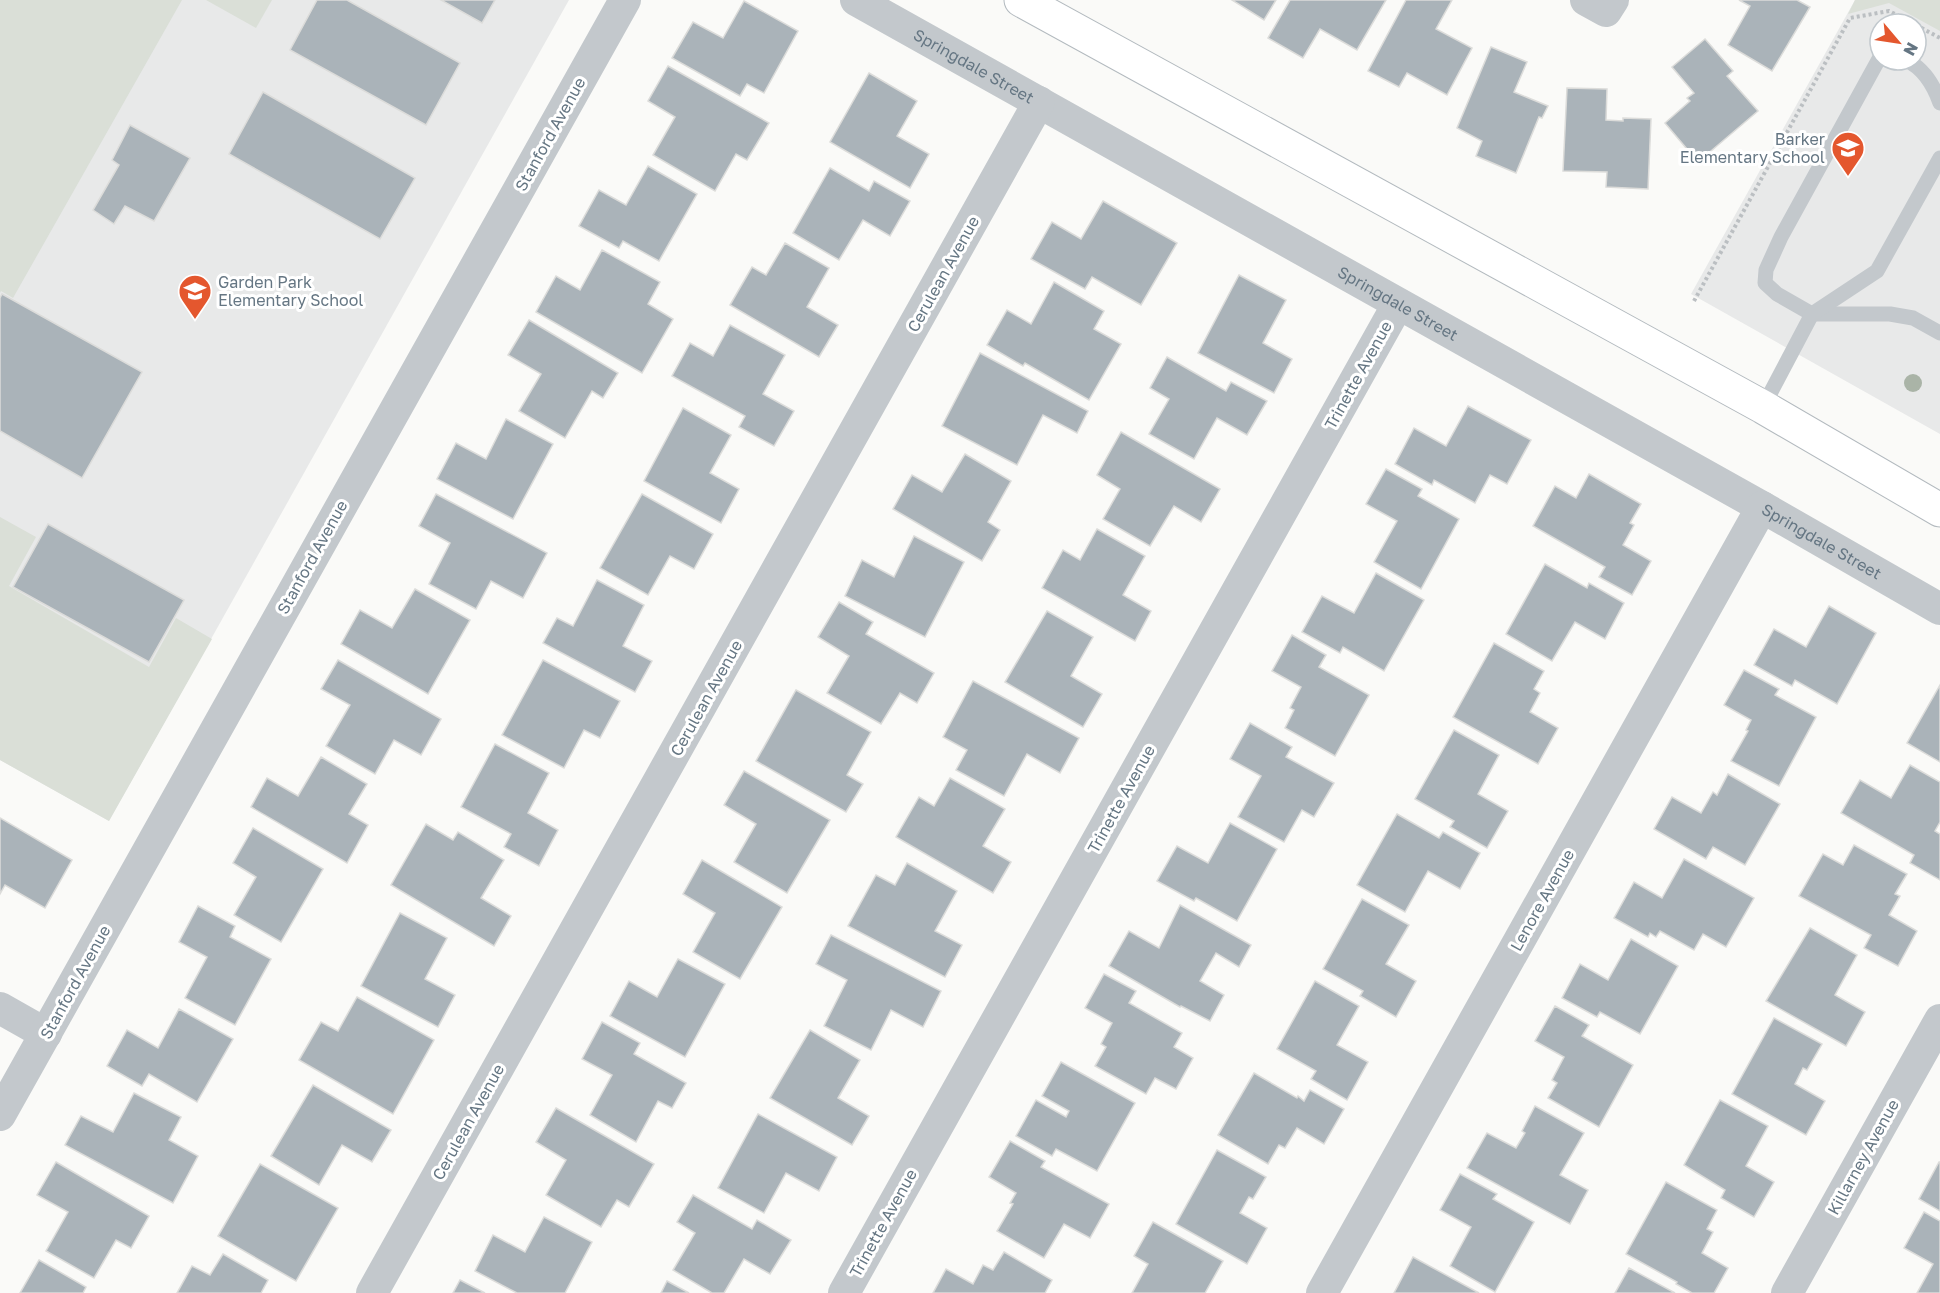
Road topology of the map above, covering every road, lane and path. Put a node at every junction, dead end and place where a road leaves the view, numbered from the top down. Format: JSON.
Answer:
{"nodes":[{"id":1,"x":625,"y":0,"type":"edge"},
{"id":2,"x":856,"y":0,"type":"edge"},
{"id":3,"x":1021,"y":0,"type":"edge"},
{"id":4,"x":1868,"y":14,"type":"edge"},
{"id":5,"x":1872,"y":72,"type":"edge"},
{"id":6,"x":1920,"y":72,"type":"edge"},
{"id":7,"x":1040,"y":102,"type":"junction"},
{"id":8,"x":1940,"y":103,"type":"edge"},
{"id":9,"x":1940,"y":158,"type":"edge"},
{"id":10,"x":1694,"y":301,"type":"dead end"},
{"id":11,"x":1398,"y":304,"type":"junction"},
{"id":12,"x":1812,"y":314,"type":"junction"},
{"id":13,"x":1940,"y":333,"type":"edge"},
{"id":14,"x":1762,"y":407,"type":"junction"},
{"id":15,"x":1762,"y":507,"type":"junction"},
{"id":16,"x":1940,"y":510,"type":"edge"},
{"id":17,"x":1940,"y":609,"type":"edge"},
{"id":18,"x":0,"y":1008,"type":"edge"},
{"id":19,"x":1940,"y":1020,"type":"edge"},
{"id":20,"x":46,"y":1034,"type":"junction"},
{"id":21,"x":0,"y":1115,"type":"edge"},
{"id":22,"x":372,"y":1293,"type":"edge"},
{"id":23,"x":844,"y":1293,"type":"edge"},
{"id":24,"x":1322,"y":1293,"type":"edge"},
{"id":25,"x":1787,"y":1293,"type":"edge"}],
"edges":[{"from":1,"to":20,"type":"street","name":"Stanford Avenue"},
{"from":2,"to":7,"type":"street","name":"Springdale Street"},
{"from":3,"to":14,"type":"main road"},
{"from":4,"to":10,"type":"path"},
{"from":5,"to":12,"type":"lane"},
{"from":6,"to":8,"type":"lane"},
{"from":7,"to":11,"type":"street","name":"Springdale Street"},
{"from":7,"to":22,"type":"street","name":"Cerulean Avenue"},
{"from":9,"to":12,"type":"lane"},
{"from":11,"to":15,"type":"street","name":"Springdale Street"},
{"from":11,"to":23,"type":"street","name":"Trinette Avenue"},
{"from":12,"to":13,"type":"lane"},
{"from":12,"to":14,"type":"lane"},
{"from":14,"to":16,"type":"main road"},
{"from":15,"to":17,"type":"street","name":"Springdale Street"},
{"from":15,"to":24,"type":"street","name":"Lenore Avenue"},
{"from":18,"to":20,"type":"street"},
{"from":19,"to":25,"type":"street","name":"Killarney Avenue"},
{"from":20,"to":21,"type":"street","name":"Stanford Avenue"}]}
